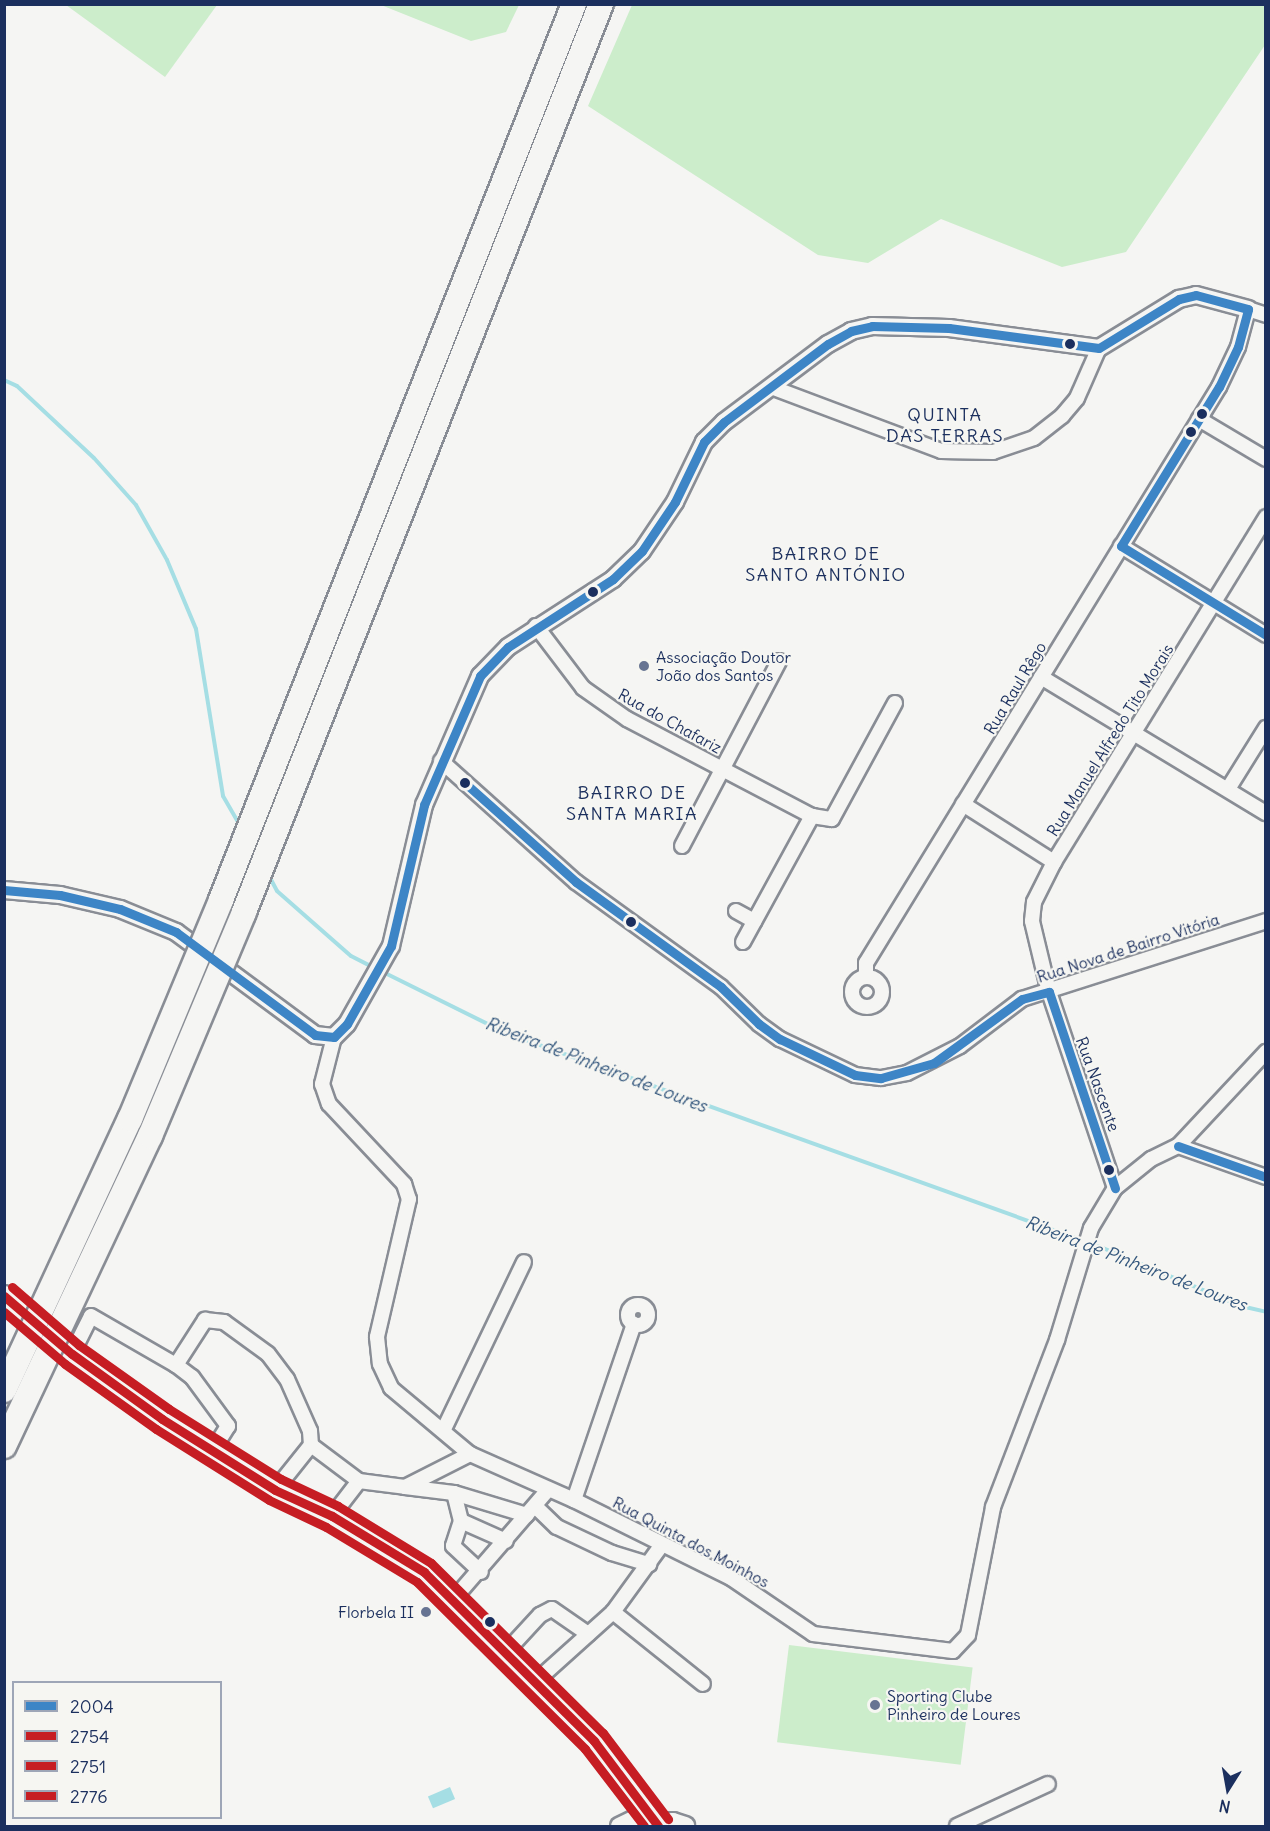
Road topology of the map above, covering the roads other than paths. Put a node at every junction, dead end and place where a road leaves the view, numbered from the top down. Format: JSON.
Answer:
{"nodes":[{"id":1,"x":574,"y":4,"type":"edge"},
{"id":2,"x":602,"y":4,"type":"edge"},
{"id":3,"x":1248,"y":309,"type":"junction"},
{"id":4,"x":1266,"y":315,"type":"edge"},
{"id":5,"x":1099,"y":348,"type":"junction"},
{"id":6,"x":771,"y":387,"type":"junction"},
{"id":7,"x":1198,"y":419,"type":"junction"},
{"id":8,"x":1266,"y":459,"type":"edge"},
{"id":9,"x":1266,"y":517,"type":"edge"},
{"id":10,"x":1121,"y":546,"type":"junction"},
{"id":11,"x":1214,"y":603,"type":"junction"},
{"id":12,"x":536,"y":626,"type":"junction"},
{"id":13,"x":1266,"y":635,"type":"edge"},
{"id":14,"x":779,"y":661,"type":"dead end"},
{"id":15,"x":1041,"y":677,"type":"junction"},
{"id":16,"x":895,"y":703,"type":"dead end"},
{"id":17,"x":1266,"y":728,"type":"edge"},
{"id":18,"x":1133,"y":733,"type":"junction"},
{"id":19,"x":441,"y":761,"type":"junction"},
{"id":20,"x":723,"y":769,"type":"junction"},
{"id":21,"x":1228,"y":789,"type":"junction"},
{"id":22,"x":963,"y":804,"type":"junction"},
{"id":23,"x":1266,"y":813,"type":"edge"},
{"id":24,"x":812,"y":816,"type":"junction"},
{"id":25,"x":682,"y":846,"type":"dead end"},
{"id":26,"x":1054,"y":862,"type":"junction"},
{"id":27,"x":4,"y":890,"type":"edge"},
{"id":28,"x":736,"y":911,"type":"dead end"},
{"id":29,"x":754,"y":921,"type":"junction"},
{"id":30,"x":1266,"y":921,"type":"edge"},
{"id":31,"x":743,"y":942,"type":"dead end"},
{"id":32,"x":866,"y":977,"type":"dead end"},
{"id":33,"x":1048,"y":992,"type":"junction"},
{"id":34,"x":334,"y":1037,"type":"junction"},
{"id":35,"x":1266,"y":1052,"type":"edge"},
{"id":36,"x":1178,"y":1146,"type":"junction"},
{"id":37,"x":1266,"y":1177,"type":"edge"},
{"id":38,"x":1115,"y":1188,"type":"junction"},
{"id":39,"x":524,"y":1262,"type":"dead end"},
{"id":40,"x":4,"y":1296,"type":"edge"},
{"id":41,"x":634,"y":1324,"type":"dead end"},
{"id":42,"x":72,"y":1353,"type":"junction"},
{"id":43,"x":176,"y":1365,"type":"junction"},
{"id":44,"x":4,"y":1390,"type":"edge"},
{"id":45,"x":444,"y":1429,"type":"junction"},
{"id":46,"x":311,"y":1445,"type":"junction"},
{"id":47,"x":4,"y":1446,"type":"edge"},
{"id":48,"x":213,"y":1450,"type":"junction"},
{"id":49,"x":470,"y":1454,"type":"junction"},
{"id":50,"x":359,"y":1481,"type":"junction"},
{"id":51,"x":405,"y":1487,"type":"junction"},
{"id":52,"x":275,"y":1490,"type":"junction"},
{"id":53,"x":547,"y":1491,"type":"junction"},
{"id":54,"x":457,"y":1494,"type":"junction"},
{"id":55,"x":574,"y":1500,"type":"junction"},
{"id":56,"x":531,"y":1510,"type":"junction"},
{"id":57,"x":332,"y":1516,"type":"junction"},
{"id":58,"x":461,"y":1521,"type":"junction"},
{"id":59,"x":506,"y":1541,"type":"junction"},
{"id":60,"x":661,"y":1546,"type":"junction"},
{"id":61,"x":649,"y":1564,"type":"junction"},
{"id":62,"x":481,"y":1572,"type":"junction"},
{"id":63,"x":452,"y":1601,"type":"junction"},
{"id":64,"x":613,"y":1612,"type":"junction"},
{"id":65,"x":588,"y":1634,"type":"junction"},
{"id":66,"x":505,"y":1653,"type":"junction"},
{"id":67,"x":535,"y":1682,"type":"junction"},
{"id":68,"x":703,"y":1684,"type":"dead end"},
{"id":69,"x":1048,"y":1784,"type":"dead end"},
{"id":70,"x":654,"y":1821,"type":"edge"},
{"id":71,"x":619,"y":1827,"type":"edge"},
{"id":72,"x":685,"y":1827,"type":"edge"},
{"id":73,"x":957,"y":1827,"type":"edge"}],
"edges":[{"from":1,"to":44,"type":"highway","bridge":true},
{"from":2,"to":47,"type":"highway","bridge":true},
{"from":3,"to":4,"type":"street"},
{"from":3,"to":5,"type":"street"},
{"from":3,"to":7,"type":"street","name":"Rua Raul Rêgo"},
{"from":5,"to":6,"type":"street"},
{"from":5,"to":6,"type":"street"},
{"from":6,"to":12,"type":"street"},
{"from":7,"to":8,"type":"street"},
{"from":7,"to":10,"type":"street","name":"Rua Raul Rêgo"},
{"from":9,"to":11,"type":"street","name":"Rua Manuel Alfredo Tito Morais"},
{"from":10,"to":11,"type":"street"},
{"from":10,"to":15,"type":"street","name":"Rua Raul Rêgo"},
{"from":11,"to":13,"type":"street"},
{"from":11,"to":18,"type":"street","name":"Rua Manuel Alfredo Tito Morais"},
{"from":12,"to":19,"type":"street"},
{"from":12,"to":20,"type":"street","name":"Rua do Chafariz"},
{"from":14,"to":20,"type":"street"},
{"from":15,"to":18,"type":"street"},
{"from":15,"to":22,"type":"street","name":"Rua Raul Rêgo"},
{"from":16,"to":24,"type":"street"},
{"from":17,"to":21,"type":"street"},
{"from":18,"to":21,"type":"street"},
{"from":18,"to":26,"type":"street","name":"Rua Manuel Alfredo Tito Morais"},
{"from":19,"to":33,"type":"street","name":"Rua Nova de Bairro Vitória"},
{"from":19,"to":34,"type":"street"},
{"from":20,"to":24,"type":"street","name":"Rua do Chafariz"},
{"from":20,"to":25,"type":"street"},
{"from":21,"to":23,"type":"street"},
{"from":22,"to":26,"type":"street"},
{"from":22,"to":32,"type":"street","name":"Rua Raul Rêgo"},
{"from":24,"to":29,"type":"street"},
{"from":26,"to":33,"type":"street","name":"Rua Manuel Alfredo Tito Morais"},
{"from":27,"to":34,"type":"street"},
{"from":28,"to":29,"type":"street"},
{"from":29,"to":31,"type":"street"},
{"from":30,"to":33,"type":"street","name":"Rua Nova de Bairro Vitória"},
{"from":33,"to":38,"type":"street","name":"Rua Nascente"},
{"from":34,"to":45,"type":"street","name":"Rua Quinta dos Moinhos"},
{"from":35,"to":36,"type":"street"},
{"from":36,"to":37,"type":"street"},
{"from":36,"to":38,"type":"street"},
{"from":38,"to":60,"type":"street","name":"Rua Quinta dos Moinhos"},
{"from":39,"to":45,"type":"street"},
{"from":40,"to":42,"type":"main road"},
{"from":41,"to":55,"type":"street"},
{"from":42,"to":43,"type":"street"},
{"from":42,"to":48,"type":"main road"},
{"from":43,"to":46,"type":"street"},
{"from":43,"to":48,"type":"street"},
{"from":45,"to":49,"type":"street","name":"Rua Quinta dos Moinhos"},
{"from":46,"to":50,"type":"street"},
{"from":46,"to":52,"type":"street"},
{"from":48,"to":52,"type":"main road"},
{"from":49,"to":51,"type":"street"},
{"from":49,"to":53,"type":"street","name":"Rua Quinta dos Moinhos"},
{"from":50,"to":51,"type":"street"},
{"from":50,"to":57,"type":"street"},
{"from":51,"to":54,"type":"street"},
{"from":52,"to":57,"type":"main road"},
{"from":53,"to":55,"type":"street","name":"Rua Quinta dos Moinhos"},
{"from":53,"to":56,"type":"street"},
{"from":54,"to":56,"type":"street"},
{"from":54,"to":58,"type":"street"},
{"from":55,"to":60,"type":"street","name":"Rua Quinta dos Moinhos"},
{"from":56,"to":59,"type":"street"},
{"from":56,"to":61,"type":"street"},
{"from":57,"to":63,"type":"main road"},
{"from":58,"to":59,"type":"street"},
{"from":58,"to":62,"type":"street"},
{"from":59,"to":62,"type":"street"},
{"from":60,"to":61,"type":"street"},
{"from":61,"to":64,"type":"street"},
{"from":62,"to":63,"type":"street"},
{"from":63,"to":66,"type":"main road"},
{"from":64,"to":65,"type":"street"},
{"from":64,"to":68,"type":"street"},
{"from":65,"to":66,"type":"street"},
{"from":65,"to":67,"type":"street"},
{"from":66,"to":67,"type":"main road"},
{"from":67,"to":70,"type":"main road"},
{"from":69,"to":73,"type":"street"},
{"from":70,"to":71,"type":"street"},
{"from":70,"to":72,"type":"main road"}]}
